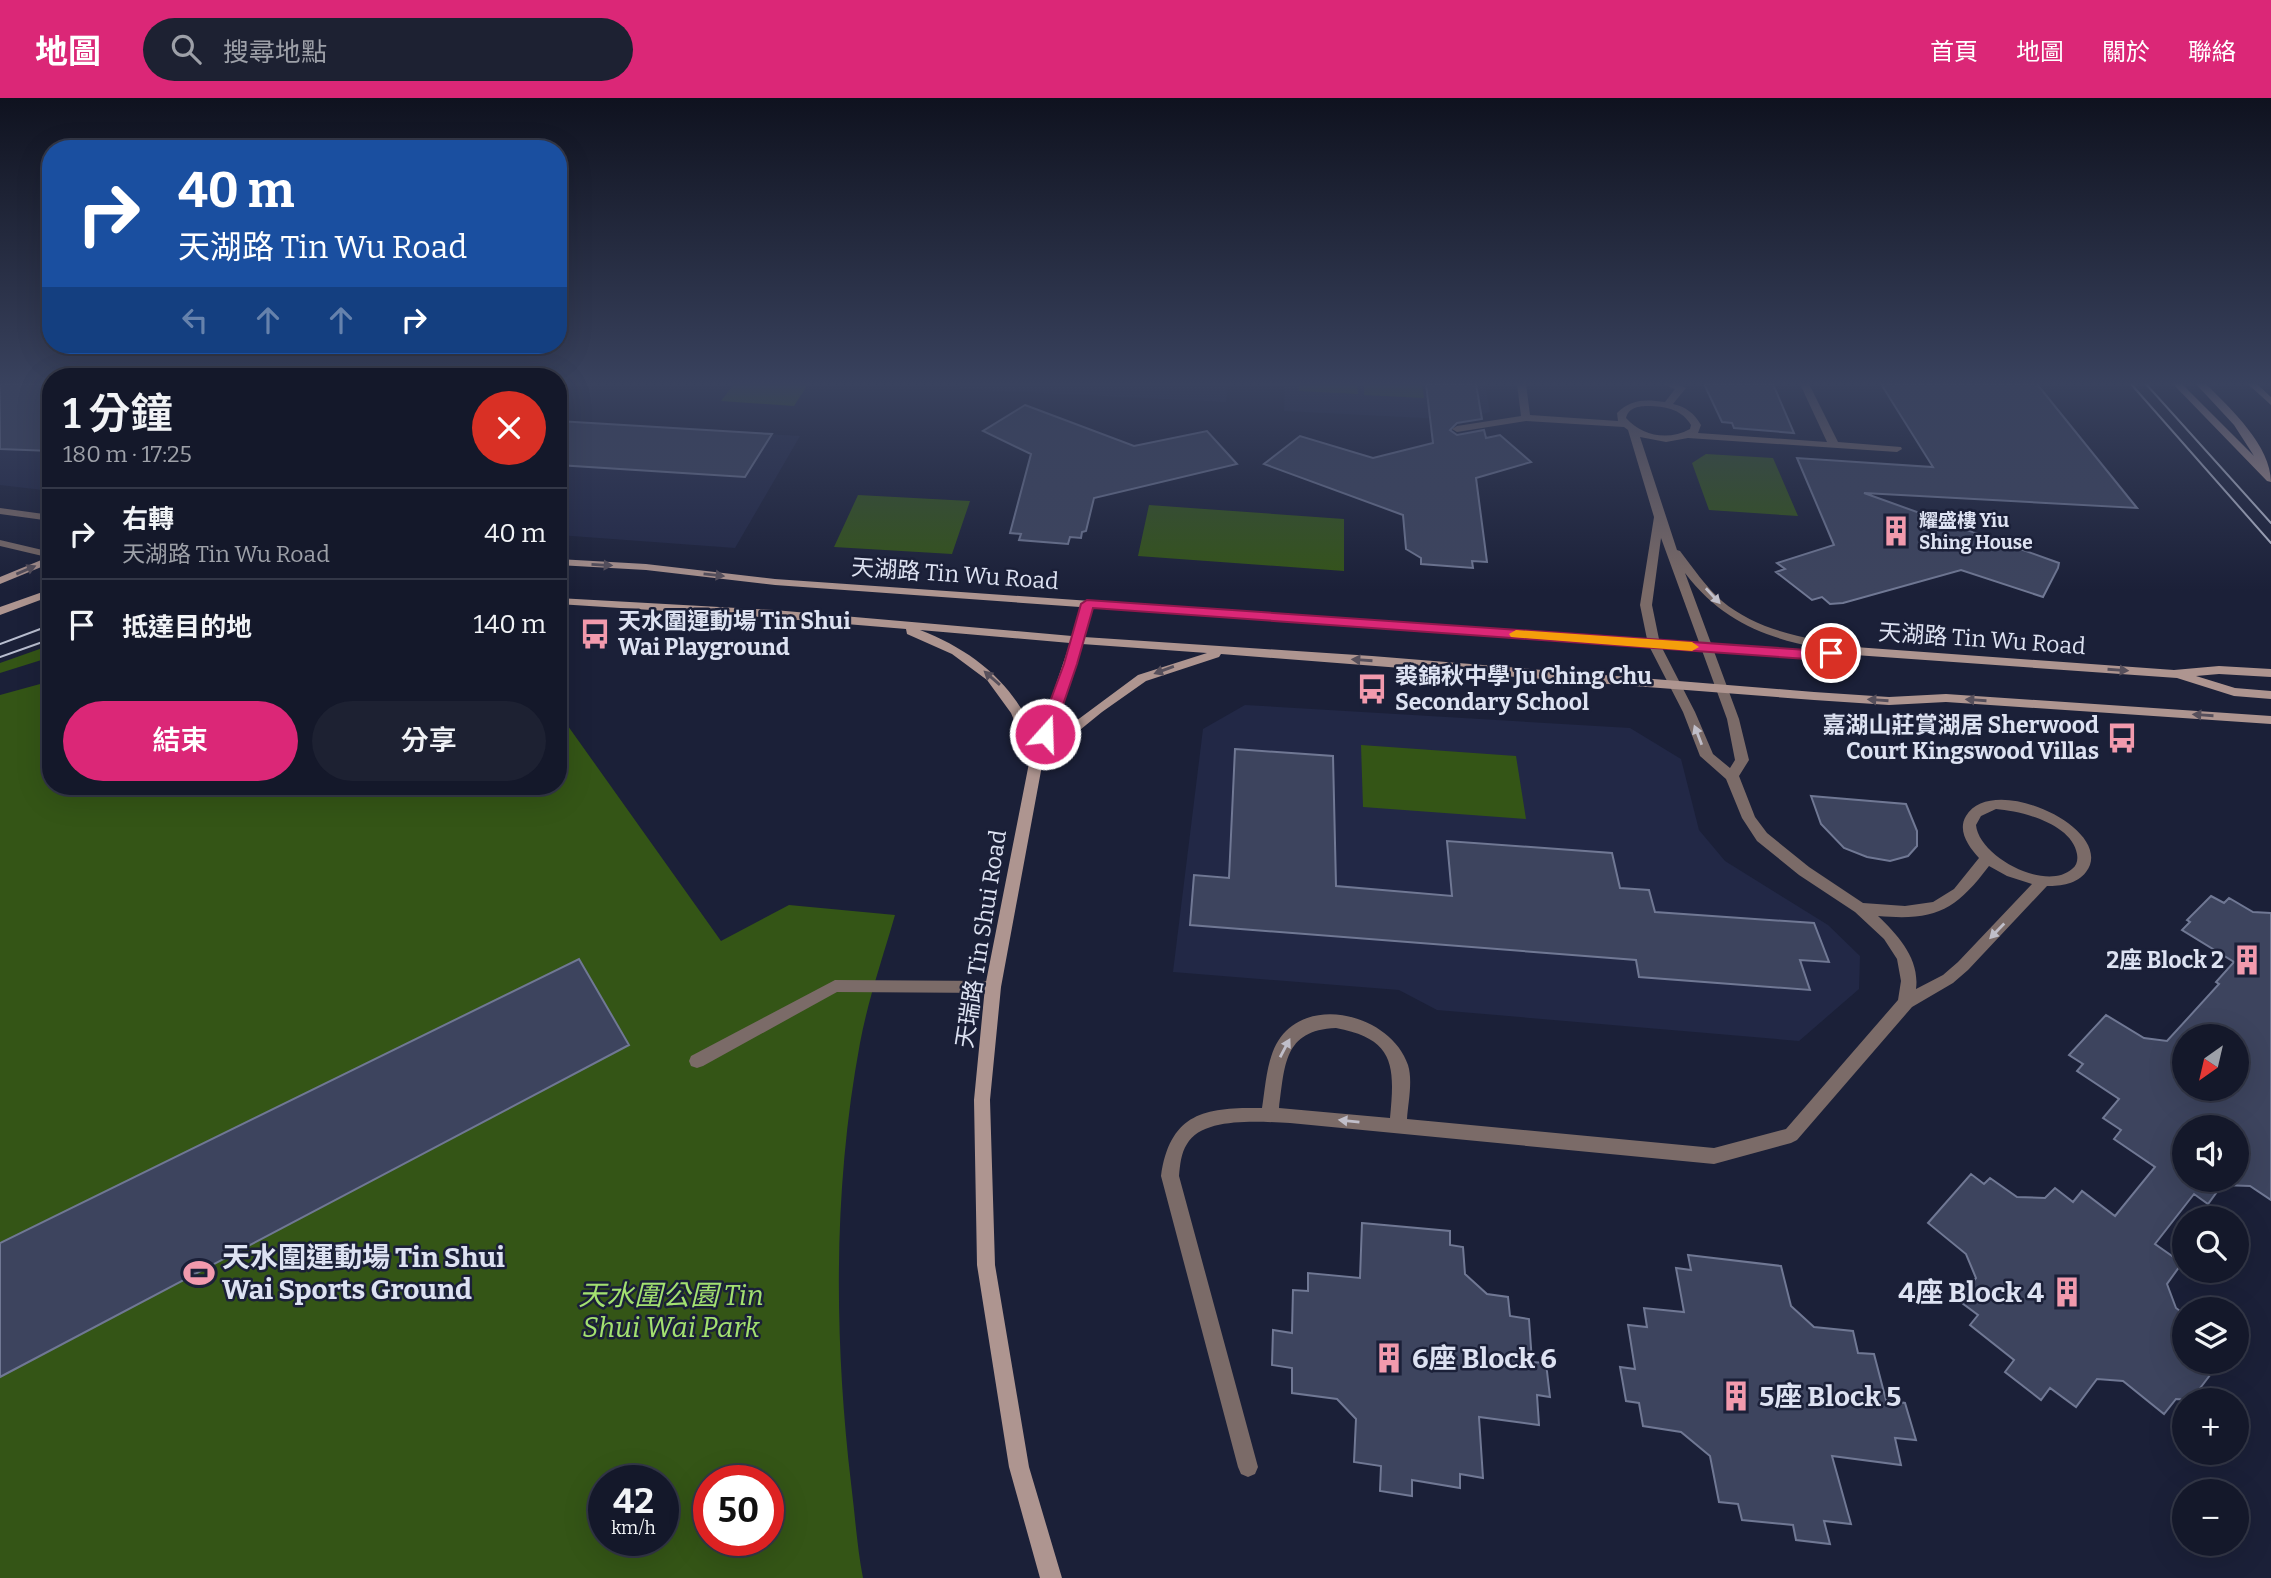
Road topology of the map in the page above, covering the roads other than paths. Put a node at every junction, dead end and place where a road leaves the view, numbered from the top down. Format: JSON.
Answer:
{"nodes":[{"id":1,"x":1638,"y":453,"type":"edge"},
{"id":2,"x":2245,"y":453,"type":"edge"},
{"id":3,"x":2257,"y":453,"type":"edge"},
{"id":4,"x":2271,"y":479,"type":"edge"},
{"id":5,"x":0,"y":511,"type":"edge"},
{"id":6,"x":42,"y":517,"type":"edge"},
{"id":7,"x":1659,"y":517,"type":"junction"},
{"id":8,"x":0,"y":543,"type":"edge"},
{"id":9,"x":1669,"y":544,"type":"junction"},
{"id":10,"x":42,"y":555,"type":"edge"},
{"id":11,"x":42,"y":561,"type":"edge"},
{"id":12,"x":567,"y":563,"type":"edge"},
{"id":13,"x":0,"y":581,"type":"edge"},
{"id":14,"x":42,"y":595,"type":"edge"},
{"id":15,"x":567,"y":602,"type":"edge"},
{"id":16,"x":1087,"y":604,"type":"junction"},
{"id":17,"x":0,"y":611,"type":"edge"},
{"id":18,"x":890,"y":624,"type":"junction"},
{"id":19,"x":1077,"y":640,"type":"junction"},
{"id":20,"x":1654,"y":644,"type":"junction"},
{"id":21,"x":1706,"y":648,"type":"junction"},
{"id":22,"x":1229,"y":650,"type":"junction"},
{"id":23,"x":1855,"y":651,"type":"junction"},
{"id":24,"x":2271,"y":673,"type":"edge"},
{"id":25,"x":2174,"y":674,"type":"junction"},
{"id":26,"x":1674,"y":685,"type":"junction"},
{"id":27,"x":1723,"y":690,"type":"junction"},
{"id":28,"x":2271,"y":695,"type":"edge"},
{"id":29,"x":2271,"y":720,"type":"edge"},
{"id":30,"x":1037,"y":758,"type":"junction"},
{"id":31,"x":1732,"y":776,"type":"junction"},
{"id":32,"x":1988,"y":857,"type":"junction"},
{"id":33,"x":2043,"y":880,"type":"junction"},
{"id":34,"x":1860,"y":908,"type":"junction"},
{"id":35,"x":993,"y":987,"type":"junction"},
{"id":36,"x":1906,"y":1002,"type":"junction"},
{"id":37,"x":697,"y":1061,"type":"dead end"},
{"id":38,"x":1270,"y":1114,"type":"junction"},
{"id":39,"x":1398,"y":1126,"type":"junction"},
{"id":40,"x":1248,"y":1467,"type":"dead end"},
{"id":41,"x":1051,"y":1578,"type":"edge"}],
"edges":[{"from":1,"to":7,"type":"street"},
{"from":2,"to":4,"type":"main road"},
{"from":3,"to":4,"type":"main road"},
{"from":5,"to":6,"type":"street"},
{"from":7,"to":9,"type":"street"},
{"from":7,"to":20,"type":"street"},
{"from":8,"to":10,"type":"street"},
{"from":9,"to":21,"type":"street"},
{"from":9,"to":23,"type":"street","one_way":true},
{"from":13,"to":11,"type":"main road","one_way":true},
{"from":12,"to":16,"type":"main road","name":"天湖路 Tin Wu Road","one_way":true},
{"from":14,"to":17,"type":"main road"},
{"from":15,"to":18,"type":"main road"},
{"from":16,"to":19,"type":"main road","name":"天瑞路 Tin Shui Road"},
{"from":16,"to":20,"type":"main road","name":"天湖路 Tin Wu Road"},
{"from":18,"to":19,"type":"main road"},
{"from":30,"to":18,"type":"main road","one_way":true},
{"from":19,"to":22,"type":"main road"},
{"from":19,"to":30,"type":"main road","name":"天瑞路 Tin Shui Road"},
{"from":20,"to":21,"type":"main road","name":"天湖路 Tin Wu Road"},
{"from":20,"to":26,"type":"street"},
{"from":21,"to":23,"type":"main road","name":"天湖路 Tin Wu Road"},
{"from":21,"to":27,"type":"street"},
{"from":26,"to":22,"type":"main road","one_way":true},
{"from":22,"to":30,"type":"main road","one_way":true},
{"from":23,"to":25,"type":"main road","name":"天湖路 Tin Wu Road","one_way":true},
{"from":24,"to":25,"type":"main road","name":"天湖路 Tin Wu Road"},
{"from":25,"to":28,"type":"main road"},
{"from":26,"to":27,"type":"main road"},
{"from":31,"to":26,"type":"street","one_way":true},
{"from":29,"to":27,"type":"main road","one_way":true},
{"from":27,"to":31,"type":"street"},
{"from":30,"to":35,"type":"main road","name":"天瑞路 Tin Shui Road"},
{"from":31,"to":34,"type":"street"},
{"from":32,"to":33,"type":"street"},
{"from":32,"to":33,"type":"street"},
{"from":32,"to":34,"type":"street"},
{"from":33,"to":36,"type":"street","one_way":true},
{"from":34,"to":36,"type":"street"},
{"from":35,"to":37,"type":"street"},
{"from":35,"to":41,"type":"main road","name":"天瑞路 Tin Shui Road"},
{"from":36,"to":39,"type":"street"},
{"from":39,"to":38,"type":"street","one_way":true},
{"from":38,"to":39,"type":"street","one_way":true},
{"from":38,"to":40,"type":"street"}]}
